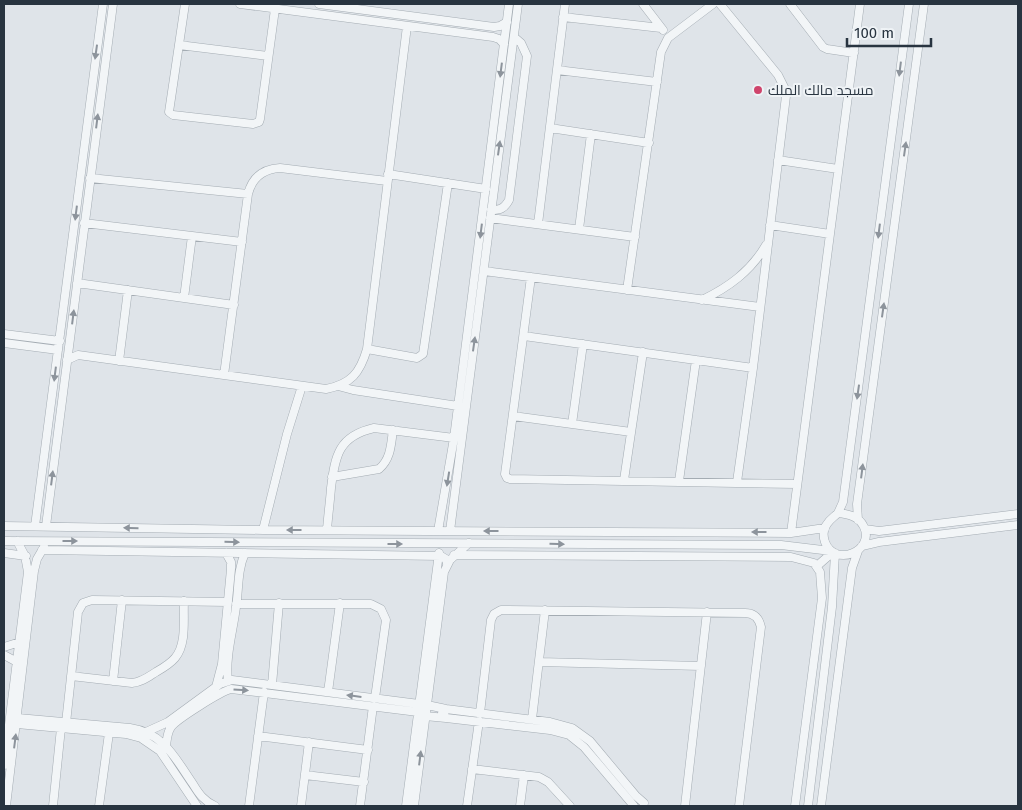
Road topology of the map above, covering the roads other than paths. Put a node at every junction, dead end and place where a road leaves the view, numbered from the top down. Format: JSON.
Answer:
{"nodes":[{"id":1,"x":103,"y":4,"type":"edge"},
{"id":2,"x":113,"y":4,"type":"edge"},
{"id":3,"x":185,"y":4,"type":"edge"},
{"id":4,"x":240,"y":4,"type":"edge"},
{"id":5,"x":319,"y":4,"type":"edge"},
{"id":6,"x":509,"y":4,"type":"edge"},
{"id":7,"x":518,"y":4,"type":"edge"},
{"id":8,"x":565,"y":4,"type":"edge"},
{"id":9,"x":643,"y":4,"type":"edge"},
{"id":10,"x":713,"y":4,"type":"edge"},
{"id":11,"x":720,"y":4,"type":"edge"},
{"id":12,"x":790,"y":4,"type":"edge"},
{"id":13,"x":860,"y":4,"type":"edge"},
{"id":14,"x":908,"y":5,"type":"edge"},
{"id":15,"x":924,"y":6,"type":"edge"},
{"id":16,"x":275,"y":9,"type":"junction"},
{"id":17,"x":563,"y":17,"type":"junction"},
{"id":18,"x":506,"y":22,"type":"junction"},
{"id":19,"x":407,"y":26,"type":"junction"},
{"id":20,"x":661,"y":28,"type":"junction"},
{"id":21,"x":514,"y":38,"type":"junction"},
{"id":22,"x":668,"y":38,"type":"junction"},
{"id":23,"x":504,"y":44,"type":"junction"},
{"id":24,"x":179,"y":45,"type":"junction"},
{"id":25,"x":854,"y":53,"type":"junction"},
{"id":26,"x":268,"y":56,"type":"junction"},
{"id":27,"x":557,"y":70,"type":"junction"},
{"id":28,"x":657,"y":82,"type":"junction"},
{"id":29,"x":550,"y":128,"type":"junction"},
{"id":30,"x":591,"y":134,"type":"junction"},
{"id":31,"x":84,"y":143,"type":"junction"},
{"id":32,"x":648,"y":143,"type":"junction"},
{"id":33,"x":94,"y":144,"type":"junction"},
{"id":34,"x":778,"y":160,"type":"junction"},
{"id":35,"x":493,"y":166,"type":"junction"},
{"id":36,"x":838,"y":168,"type":"junction"},
{"id":37,"x":388,"y":177,"type":"junction"},
{"id":38,"x":90,"y":178,"type":"junction"},
{"id":39,"x":448,"y":183,"type":"junction"},
{"id":40,"x":486,"y":189,"type":"junction"},
{"id":41,"x":248,"y":194,"type":"junction"},
{"id":42,"x":490,"y":214,"type":"junction"},
{"id":43,"x":84,"y":223,"type":"junction"},
{"id":44,"x":538,"y":224,"type":"junction"},
{"id":45,"x":770,"y":225,"type":"junction"},
{"id":46,"x":578,"y":229,"type":"junction"},
{"id":47,"x":830,"y":234,"type":"junction"},
{"id":48,"x":192,"y":236,"type":"junction"},
{"id":49,"x":635,"y":238,"type":"junction"},
{"id":50,"x":242,"y":242,"type":"junction"},
{"id":51,"x":767,"y":242,"type":"junction"},
{"id":52,"x":484,"y":271,"type":"junction"},
{"id":53,"x":531,"y":277,"type":"junction"},
{"id":54,"x":77,"y":283,"type":"junction"},
{"id":55,"x":128,"y":290,"type":"junction"},
{"id":56,"x":627,"y":290,"type":"junction"},
{"id":57,"x":184,"y":298,"type":"junction"},
{"id":58,"x":702,"y":300,"type":"junction"},
{"id":59,"x":234,"y":305,"type":"junction"},
{"id":60,"x":760,"y":307,"type":"junction"},
{"id":61,"x":4,"y":334,"type":"edge"},
{"id":62,"x":524,"y":336,"type":"junction"},
{"id":63,"x":60,"y":341,"type":"junction"},
{"id":64,"x":4,"y":342,"type":"edge"},
{"id":65,"x":583,"y":344,"type":"junction"},
{"id":66,"x":69,"y":348,"type":"junction"},
{"id":67,"x":366,"y":349,"type":"junction"},
{"id":68,"x":58,"y":350,"type":"junction"},
{"id":69,"x":643,"y":352,"type":"junction"},
{"id":70,"x":78,"y":355,"type":"junction"},
{"id":71,"x":67,"y":360,"type":"junction"},
{"id":72,"x":696,"y":360,"type":"junction"},
{"id":73,"x":118,"y":361,"type":"junction"},
{"id":74,"x":753,"y":368,"type":"junction"},
{"id":75,"x":224,"y":375,"type":"junction"},
{"id":76,"x":302,"y":386,"type":"junction"},
{"id":77,"x":338,"y":386,"type":"junction"},
{"id":78,"x":52,"y":395,"type":"junction"},
{"id":79,"x":62,"y":396,"type":"junction"},
{"id":80,"x":458,"y":406,"type":"junction"},
{"id":81,"x":513,"y":416,"type":"junction"},
{"id":82,"x":572,"y":424,"type":"junction"},
{"id":83,"x":393,"y":430,"type":"junction"},
{"id":84,"x":631,"y":432,"type":"junction"},
{"id":85,"x":454,"y":438,"type":"junction"},
{"id":86,"x":332,"y":477,"type":"junction"},
{"id":87,"x":624,"y":480,"type":"junction"},
{"id":88,"x":679,"y":481,"type":"junction"},
{"id":89,"x":737,"y":482,"type":"junction"},
{"id":90,"x":798,"y":484,"type":"junction"},
{"id":91,"x":449,"y":499,"type":"junction"},
{"id":92,"x":838,"y":513,"type":"junction"},
{"id":93,"x":1018,"y":514,"type":"edge"},
{"id":94,"x":858,"y":520,"type":"junction"},
{"id":95,"x":1018,"y":525,"type":"edge"},
{"id":96,"x":4,"y":526,"type":"edge"},
{"id":97,"x":35,"y":526,"type":"junction"},
{"id":98,"x":46,"y":526,"type":"junction"},
{"id":99,"x":825,"y":528,"type":"junction"},
{"id":100,"x":905,"y":528,"type":"junction"},
{"id":101,"x":263,"y":530,"type":"junction"},
{"id":102,"x":272,"y":530,"type":"junction"},
{"id":103,"x":327,"y":530,"type":"junction"},
{"id":104,"x":865,"y":530,"type":"junction"},
{"id":105,"x":438,"y":531,"type":"junction"},
{"id":106,"x":450,"y":531,"type":"junction"},
{"id":107,"x":791,"y":533,"type":"junction"},
{"id":108,"x":907,"y":538,"type":"junction"},
{"id":109,"x":4,"y":541,"type":"edge"},
{"id":110,"x":16,"y":541,"type":"junction"},
{"id":111,"x":53,"y":541,"type":"junction"},
{"id":112,"x":272,"y":542,"type":"junction"},
{"id":113,"x":441,"y":544,"type":"junction"},
{"id":114,"x":469,"y":544,"type":"junction"},
{"id":115,"x":860,"y":548,"type":"junction"},
{"id":116,"x":42,"y":550,"type":"junction"},
{"id":117,"x":833,"y":552,"type":"junction"},
{"id":118,"x":4,"y":553,"type":"edge"},
{"id":119,"x":226,"y":553,"type":"junction"},
{"id":120,"x":245,"y":553,"type":"junction"},
{"id":121,"x":454,"y":555,"type":"junction"},
{"id":122,"x":25,"y":556,"type":"junction"},
{"id":123,"x":439,"y":556,"type":"junction"},
{"id":124,"x":37,"y":559,"type":"junction"},
{"id":125,"x":447,"y":564,"type":"junction"},
{"id":126,"x":231,"y":566,"type":"junction"},
{"id":127,"x":817,"y":566,"type":"junction"},
{"id":128,"x":240,"y":567,"type":"junction"},
{"id":129,"x":122,"y":600,"type":"junction"},
{"id":130,"x":184,"y":601,"type":"junction"},
{"id":131,"x":232,"y":603,"type":"junction"},
{"id":132,"x":279,"y":603,"type":"junction"},
{"id":133,"x":340,"y":603,"type":"junction"},
{"id":134,"x":832,"y":607,"type":"junction"},
{"id":135,"x":848,"y":608,"type":"junction"},
{"id":136,"x":545,"y":610,"type":"junction"},
{"id":137,"x":707,"y":612,"type":"junction"},
{"id":138,"x":20,"y":642,"type":"junction"},
{"id":139,"x":227,"y":642,"type":"junction"},
{"id":140,"x":4,"y":647,"type":"edge"},
{"id":141,"x":4,"y":655,"type":"edge"},
{"id":142,"x":430,"y":655,"type":"junction"},
{"id":143,"x":17,"y":662,"type":"junction"},
{"id":144,"x":539,"y":662,"type":"junction"},
{"id":145,"x":701,"y":666,"type":"junction"},
{"id":146,"x":72,"y":676,"type":"junction"},
{"id":147,"x":113,"y":681,"type":"junction"},
{"id":148,"x":228,"y":681,"type":"junction"},
{"id":149,"x":272,"y":685,"type":"junction"},
{"id":150,"x":216,"y":687,"type":"junction"},
{"id":151,"x":264,"y":692,"type":"junction"},
{"id":152,"x":328,"y":692,"type":"junction"},
{"id":153,"x":374,"y":702,"type":"junction"},
{"id":154,"x":440,"y":708,"type":"junction"},
{"id":155,"x":423,"y":709,"type":"junction"},
{"id":156,"x":480,"y":717,"type":"junction"},
{"id":157,"x":446,"y":718,"type":"junction"},
{"id":158,"x":532,"y":719,"type":"junction"},
{"id":159,"x":17,"y":721,"type":"junction"},
{"id":160,"x":64,"y":725,"type":"junction"},
{"id":161,"x":146,"y":732,"type":"junction"},
{"id":162,"x":109,"y":733,"type":"junction"},
{"id":163,"x":258,"y":736,"type":"junction"},
{"id":164,"x":310,"y":742,"type":"junction"},
{"id":165,"x":166,"y":746,"type":"junction"},
{"id":166,"x":368,"y":750,"type":"junction"},
{"id":167,"x":4,"y":765,"type":"edge"},
{"id":168,"x":472,"y":770,"type":"junction"},
{"id":169,"x":305,"y":775,"type":"junction"},
{"id":170,"x":524,"y":775,"type":"junction"},
{"id":171,"x":414,"y":778,"type":"junction"},
{"id":172,"x":364,"y":782,"type":"junction"},
{"id":173,"x":6,"y":792,"type":"edge"},
{"id":174,"x":6,"y":806,"type":"edge"},
{"id":175,"x":53,"y":806,"type":"edge"},
{"id":176,"x":99,"y":806,"type":"edge"},
{"id":177,"x":197,"y":806,"type":"edge"},
{"id":178,"x":214,"y":806,"type":"edge"},
{"id":179,"x":249,"y":806,"type":"edge"},
{"id":180,"x":301,"y":806,"type":"edge"},
{"id":181,"x":360,"y":806,"type":"edge"},
{"id":182,"x":406,"y":806,"type":"edge"},
{"id":183,"x":414,"y":806,"type":"edge"},
{"id":184,"x":467,"y":806,"type":"edge"},
{"id":185,"x":520,"y":806,"type":"edge"},
{"id":186,"x":570,"y":806,"type":"edge"},
{"id":187,"x":641,"y":806,"type":"edge"},
{"id":188,"x":685,"y":806,"type":"edge"},
{"id":189,"x":738,"y":806,"type":"edge"},
{"id":190,"x":795,"y":806,"type":"edge"},
{"id":191,"x":808,"y":806,"type":"edge"},
{"id":192,"x":821,"y":806,"type":"edge"}],
"edges":[{"from":1,"to":31,"type":"street","one_way":true},
{"from":33,"to":2,"type":"street","one_way":true},
{"from":3,"to":24,"type":"street"},
{"from":4,"to":16,"type":"street"},
{"from":5,"to":18,"type":"street"},
{"from":6,"to":18,"type":"street"},
{"from":7,"to":21,"type":"street"},
{"from":8,"to":17,"type":"street"},
{"from":9,"to":20,"type":"street"},
{"from":10,"to":22,"type":"street"},
{"from":11,"to":34,"type":"street"},
{"from":12,"to":25,"type":"street"},
{"from":13,"to":25,"type":"street"},
{"from":14,"to":15,"type":"street"},
{"from":14,"to":92,"type":"street","one_way":true},
{"from":94,"to":15,"type":"street","one_way":true},
{"from":16,"to":19,"type":"street"},
{"from":16,"to":26,"type":"street"},
{"from":17,"to":20,"type":"street"},
{"from":17,"to":27,"type":"street"},
{"from":18,"to":23,"type":"street"},
{"from":19,"to":23,"type":"street"},
{"from":19,"to":37,"type":"street"},
{"from":20,"to":22,"type":"street"},
{"from":35,"to":21,"type":"street","one_way":true},
{"from":21,"to":42,"type":"street"},
{"from":22,"to":28,"type":"street"},
{"from":23,"to":35,"type":"street","one_way":true},
{"from":24,"to":26,"type":"street"},
{"from":24,"to":26,"type":"street"},
{"from":25,"to":36,"type":"street"},
{"from":27,"to":28,"type":"street"},
{"from":27,"to":29,"type":"street"},
{"from":28,"to":32,"type":"street"},
{"from":29,"to":30,"type":"street"},
{"from":29,"to":44,"type":"street"},
{"from":30,"to":32,"type":"street"},
{"from":30,"to":46,"type":"street"},
{"from":31,"to":33,"type":"street"},
{"from":31,"to":63,"type":"street","one_way":true},
{"from":32,"to":49,"type":"street"},
{"from":33,"to":38,"type":"street"},
{"from":34,"to":36,"type":"street"},
{"from":34,"to":45,"type":"street"},
{"from":35,"to":40,"type":"street"},
{"from":35,"to":42,"type":"street"},
{"from":36,"to":47,"type":"street"},
{"from":37,"to":39,"type":"street"},
{"from":37,"to":41,"type":"street"},
{"from":37,"to":67,"type":"street"},
{"from":38,"to":41,"type":"street"},
{"from":38,"to":43,"type":"street"},
{"from":39,"to":40,"type":"street"},
{"from":39,"to":67,"type":"street"},
{"from":40,"to":80,"type":"street","one_way":true},
{"from":41,"to":50,"type":"street"},
{"from":42,"to":44,"type":"street"},
{"from":42,"to":52,"type":"street"},
{"from":43,"to":48,"type":"street"},
{"from":43,"to":54,"type":"street"},
{"from":44,"to":46,"type":"street"},
{"from":45,"to":47,"type":"street"},
{"from":45,"to":51,"type":"street"},
{"from":46,"to":49,"type":"street"},
{"from":47,"to":90,"type":"street"},
{"from":48,"to":50,"type":"street"},
{"from":48,"to":57,"type":"street"},
{"from":49,"to":56,"type":"street"},
{"from":50,"to":59,"type":"street"},
{"from":51,"to":58,"type":"street"},
{"from":51,"to":60,"type":"street"},
{"from":52,"to":53,"type":"street"},
{"from":91,"to":52,"type":"street","one_way":true},
{"from":53,"to":56,"type":"street"},
{"from":53,"to":62,"type":"street"},
{"from":54,"to":55,"type":"street"},
{"from":66,"to":54,"type":"street","one_way":true},
{"from":55,"to":57,"type":"street"},
{"from":55,"to":73,"type":"street"},
{"from":56,"to":58,"type":"street"},
{"from":57,"to":59,"type":"street"},
{"from":58,"to":60,"type":"street"},
{"from":59,"to":75,"type":"street"},
{"from":60,"to":74,"type":"street"},
{"from":61,"to":63,"type":"street"},
{"from":62,"to":65,"type":"street"},
{"from":62,"to":81,"type":"street"},
{"from":63,"to":68,"type":"street"},
{"from":64,"to":68,"type":"street"},
{"from":65,"to":69,"type":"street"},
{"from":65,"to":82,"type":"street"},
{"from":66,"to":70,"type":"street"},
{"from":66,"to":71,"type":"street"},
{"from":67,"to":77,"type":"street"},
{"from":68,"to":78,"type":"street","one_way":true},
{"from":69,"to":72,"type":"street"},
{"from":69,"to":84,"type":"street"},
{"from":70,"to":71,"type":"street"},
{"from":70,"to":73,"type":"street"},
{"from":71,"to":79,"type":"street"},
{"from":72,"to":74,"type":"street"},
{"from":72,"to":88,"type":"street"},
{"from":73,"to":75,"type":"street"},
{"from":74,"to":89,"type":"street"},
{"from":75,"to":76,"type":"street"},
{"from":76,"to":77,"type":"street"},
{"from":76,"to":101,"type":"street"},
{"from":77,"to":80,"type":"street"},
{"from":78,"to":79,"type":"street"},
{"from":78,"to":97,"type":"street"},
{"from":98,"to":79,"type":"street","one_way":true},
{"from":80,"to":85,"type":"street"},
{"from":81,"to":82,"type":"street"},
{"from":81,"to":87,"type":"street"},
{"from":82,"to":84,"type":"street"},
{"from":83,"to":85,"type":"street"},
{"from":83,"to":86,"type":"street"},
{"from":83,"to":86,"type":"street"},
{"from":84,"to":87,"type":"street"},
{"from":85,"to":91,"type":"street","one_way":true},
{"from":86,"to":103,"type":"street"},
{"from":87,"to":88,"type":"street"},
{"from":88,"to":89,"type":"street"},
{"from":89,"to":90,"type":"street"},
{"from":90,"to":107,"type":"street"},
{"from":91,"to":105,"type":"street"},
{"from":91,"to":106,"type":"street"},
{"from":92,"to":94,"type":"street"},
{"from":92,"to":99,"type":"street"},
{"from":93,"to":100,"type":"street"},
{"from":94,"to":104,"type":"street"},
{"from":95,"to":108,"type":"street"},
{"from":96,"to":97,"type":"street"},
{"from":97,"to":98,"type":"street"},
{"from":101,"to":98,"type":"street","one_way":true},
{"from":99,"to":107,"type":"street"},
{"from":99,"to":117,"type":"street"},
{"from":100,"to":104,"type":"street"},
{"from":100,"to":108,"type":"street"},
{"from":101,"to":102,"type":"street"},
{"from":103,"to":102,"type":"street","one_way":true},
{"from":102,"to":112,"type":"street"},
{"from":103,"to":105,"type":"street"},
{"from":104,"to":115,"type":"street"},
{"from":105,"to":106,"type":"street"},
{"from":107,"to":106,"type":"street","one_way":true},
{"from":108,"to":115,"type":"street"},
{"from":109,"to":110,"type":"street"},
{"from":110,"to":111,"type":"street"},
{"from":110,"to":122,"type":"street"},
{"from":111,"to":112,"type":"street","one_way":true},
{"from":111,"to":116,"type":"street"},
{"from":112,"to":113,"type":"street","one_way":true},
{"from":113,"to":114,"type":"street"},
{"from":113,"to":123,"type":"street"},
{"from":114,"to":117,"type":"street","one_way":true},
{"from":114,"to":121,"type":"street"},
{"from":115,"to":117,"type":"street"},
{"from":115,"to":135,"type":"street"},
{"from":116,"to":119,"type":"street"},
{"from":116,"to":124,"type":"street"},
{"from":117,"to":127,"type":"street"},
{"from":117,"to":134,"type":"street"},
{"from":118,"to":122,"type":"street"},
{"from":119,"to":120,"type":"street"},
{"from":119,"to":126,"type":"street"},
{"from":120,"to":123,"type":"street"},
{"from":120,"to":128,"type":"street"},
{"from":121,"to":125,"type":"street"},
{"from":121,"to":127,"type":"street"},
{"from":122,"to":124,"type":"street"},
{"from":122,"to":138,"type":"street"},
{"from":123,"to":125,"type":"street"},
{"from":123,"to":142,"type":"street"},
{"from":124,"to":159,"type":"street"},
{"from":125,"to":142,"type":"street"},
{"from":126,"to":128,"type":"street"},
{"from":126,"to":131,"type":"street"},
{"from":127,"to":190,"type":"street"},
{"from":128,"to":131,"type":"street"},
{"from":129,"to":130,"type":"street"},
{"from":129,"to":146,"type":"street"},
{"from":129,"to":147,"type":"street"},
{"from":130,"to":131,"type":"street"},
{"from":130,"to":147,"type":"street"},
{"from":131,"to":132,"type":"street"},
{"from":131,"to":139,"type":"street"},
{"from":132,"to":133,"type":"street"},
{"from":132,"to":149,"type":"street"},
{"from":133,"to":152,"type":"street"},
{"from":133,"to":153,"type":"street"},
{"from":134,"to":135,"type":"street"},
{"from":134,"to":191,"type":"street"},
{"from":135,"to":192,"type":"street"},
{"from":136,"to":137,"type":"street"},
{"from":136,"to":144,"type":"street"},
{"from":136,"to":156,"type":"street"},
{"from":137,"to":145,"type":"street"},
{"from":137,"to":189,"type":"street"},
{"from":138,"to":140,"type":"street"},
{"from":138,"to":143,"type":"street"},
{"from":139,"to":148,"type":"street"},
{"from":139,"to":150,"type":"street"},
{"from":141,"to":143,"type":"street"},
{"from":142,"to":155,"type":"street"},
{"from":143,"to":167,"type":"street"},
{"from":144,"to":145,"type":"street"},
{"from":144,"to":158,"type":"street"},
{"from":145,"to":188,"type":"street"},
{"from":146,"to":147,"type":"street"},
{"from":146,"to":160,"type":"street"},
{"from":148,"to":149,"type":"street"},
{"from":148,"to":150,"type":"street"},
{"from":149,"to":152,"type":"street"},
{"from":150,"to":161,"type":"street"},
{"from":151,"to":153,"type":"street"},
{"from":151,"to":163,"type":"street"},
{"from":165,"to":151,"type":"street","one_way":true},
{"from":153,"to":152,"type":"street","one_way":true},
{"from":153,"to":155,"type":"street"},
{"from":153,"to":166,"type":"street"},
{"from":154,"to":155,"type":"street"},
{"from":154,"to":156,"type":"street"},
{"from":154,"to":157,"type":"street"},
{"from":155,"to":157,"type":"street"},
{"from":155,"to":171,"type":"street"},
{"from":156,"to":157,"type":"street"},
{"from":156,"to":158,"type":"street"},
{"from":156,"to":168,"type":"street"},
{"from":156,"to":187,"type":"street"},
{"from":158,"to":187,"type":"street"},
{"from":159,"to":160,"type":"street"},
{"from":173,"to":159,"type":"street","one_way":true},
{"from":160,"to":161,"type":"street"},
{"from":160,"to":162,"type":"street"},
{"from":160,"to":175,"type":"street"},
{"from":161,"to":165,"type":"street"},
{"from":162,"to":176,"type":"street"},
{"from":162,"to":177,"type":"street"},
{"from":163,"to":164,"type":"street"},
{"from":163,"to":179,"type":"street"},
{"from":164,"to":166,"type":"street"},
{"from":164,"to":169,"type":"street"},
{"from":165,"to":178,"type":"street"},
{"from":166,"to":172,"type":"street"},
{"from":168,"to":170,"type":"street"},
{"from":168,"to":184,"type":"street"},
{"from":169,"to":172,"type":"street"},
{"from":169,"to":180,"type":"street"},
{"from":170,"to":185,"type":"street"},
{"from":170,"to":186,"type":"street"},
{"from":171,"to":182,"type":"street"},
{"from":171,"to":183,"type":"street"},
{"from":172,"to":181,"type":"street"},
{"from":173,"to":174,"type":"street"}]}
